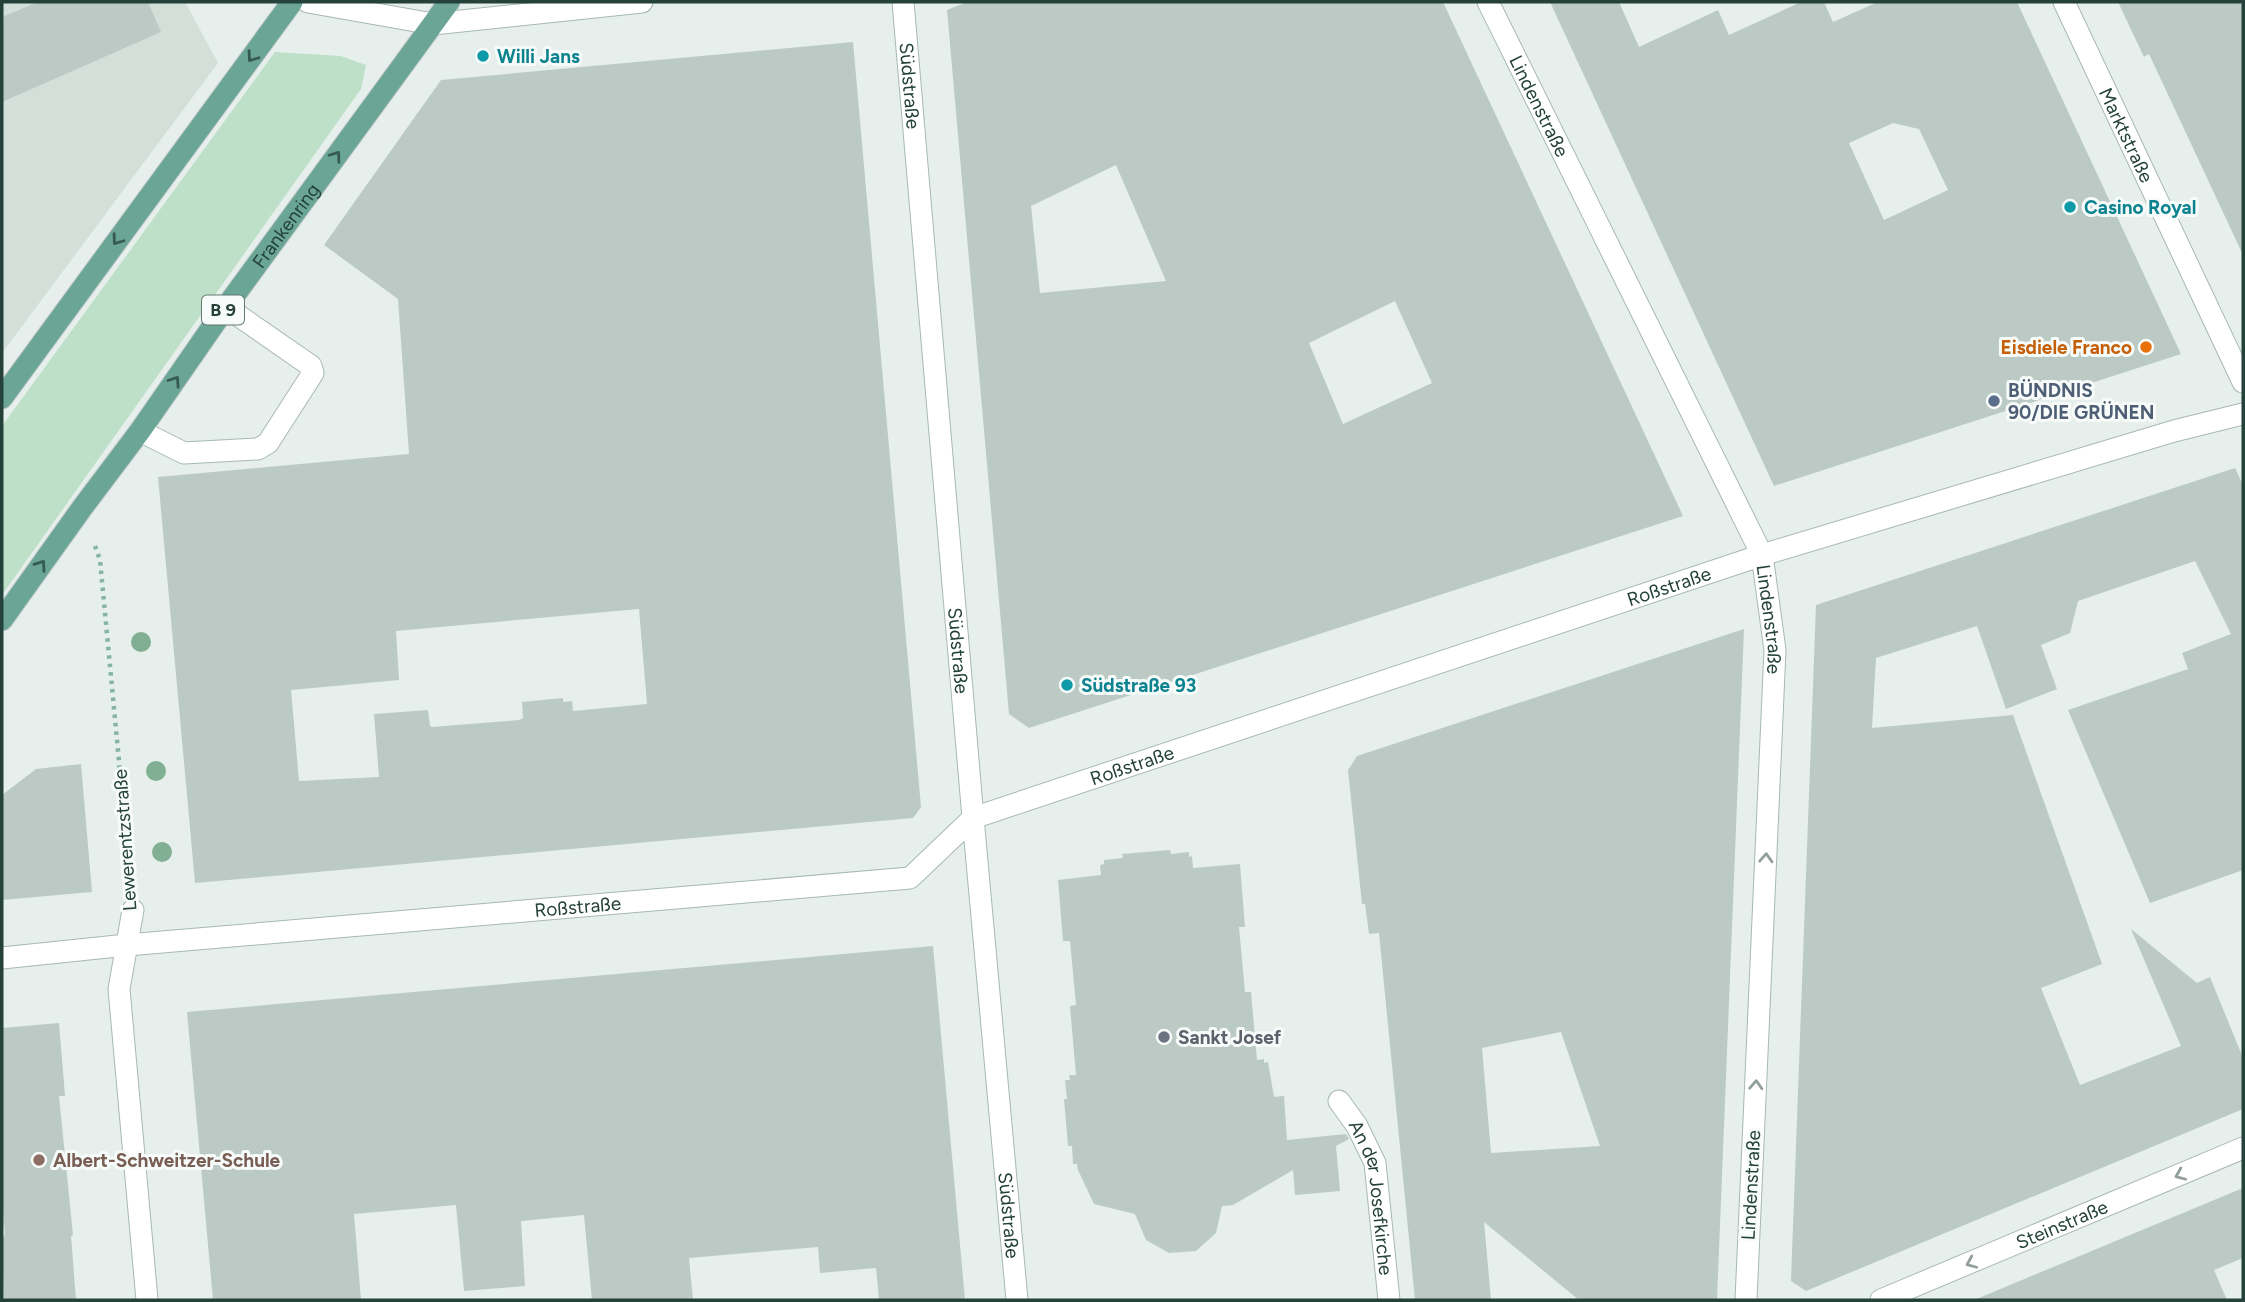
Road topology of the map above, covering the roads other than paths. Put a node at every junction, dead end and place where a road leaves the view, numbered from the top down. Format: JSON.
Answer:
{"nodes":[{"id":1,"x":292,"y":2,"type":"edge"},
{"id":2,"x":308,"y":2,"type":"edge"},
{"id":3,"x":449,"y":2,"type":"edge"},
{"id":4,"x":642,"y":2,"type":"edge"},
{"id":5,"x":903,"y":2,"type":"edge"},
{"id":6,"x":1488,"y":2,"type":"edge"},
{"id":7,"x":2064,"y":2,"type":"edge"},
{"id":8,"x":433,"y":24,"type":"junction"},
{"id":9,"x":226,"y":307,"type":"junction"},
{"id":10,"x":2243,"y":382,"type":"edge"},
{"id":11,"x":2,"y":398,"type":"edge"},
{"id":12,"x":2243,"y":414,"type":"edge"},
{"id":13,"x":140,"y":431,"type":"junction"},
{"id":14,"x":1762,"y":555,"type":"junction"},
{"id":15,"x":2,"y":620,"type":"edge"},
{"id":16,"x":973,"y":818,"type":"junction"},
{"id":17,"x":132,"y":910,"type":"road end"},
{"id":18,"x":127,"y":944,"type":"junction"},
{"id":19,"x":2,"y":958,"type":"edge"},
{"id":20,"x":1339,"y":1101,"type":"dead end"},
{"id":21,"x":2243,"y":1148,"type":"edge"},
{"id":22,"x":147,"y":1300,"type":"edge"},
{"id":23,"x":1017,"y":1300,"type":"edge"},
{"id":24,"x":1389,"y":1300,"type":"edge"},
{"id":25,"x":1746,"y":1300,"type":"edge"},
{"id":26,"x":1881,"y":1300,"type":"edge"}],
"edges":[{"from":1,"to":11,"type":"main road","one_way":true},
{"from":2,"to":8,"type":"street"},
{"from":3,"to":8,"type":"main road","name":"Frankenring","number":"B 9"},
{"from":4,"to":8,"type":"street"},
{"from":5,"to":16,"type":"street","name":"Südstraße"},
{"from":6,"to":14,"type":"street","name":"Lindenstraße"},
{"from":7,"to":10,"type":"street","name":"Marktstraße"},
{"from":9,"to":8,"type":"main road","name":"Frankenring","number":"B 9","one_way":true},
{"from":13,"to":9,"type":"main road","name":"Frankenring","number":"B 9","one_way":true},
{"from":9,"to":13,"type":"street"},
{"from":12,"to":14,"type":"street","name":"Roßstraße"},
{"from":15,"to":13,"type":"main road","name":"Frankenring","number":"B 9","one_way":true},
{"from":14,"to":16,"type":"street","name":"Roßstraße"},
{"from":25,"to":14,"type":"street","name":"Lindenstraße","one_way":true},
{"from":16,"to":18,"type":"street","name":"Roßstraße"},
{"from":16,"to":23,"type":"street","name":"Südstraße"},
{"from":17,"to":18,"type":"street","name":"Lewerentzstraße"},
{"from":18,"to":19,"type":"street","name":"Roßstraße"},
{"from":18,"to":22,"type":"street","name":"Lewerentzstraße"},
{"from":20,"to":24,"type":"street","name":"An der Josefkirche"},
{"from":21,"to":26,"type":"street","name":"Steinstraße","one_way":true}]}
